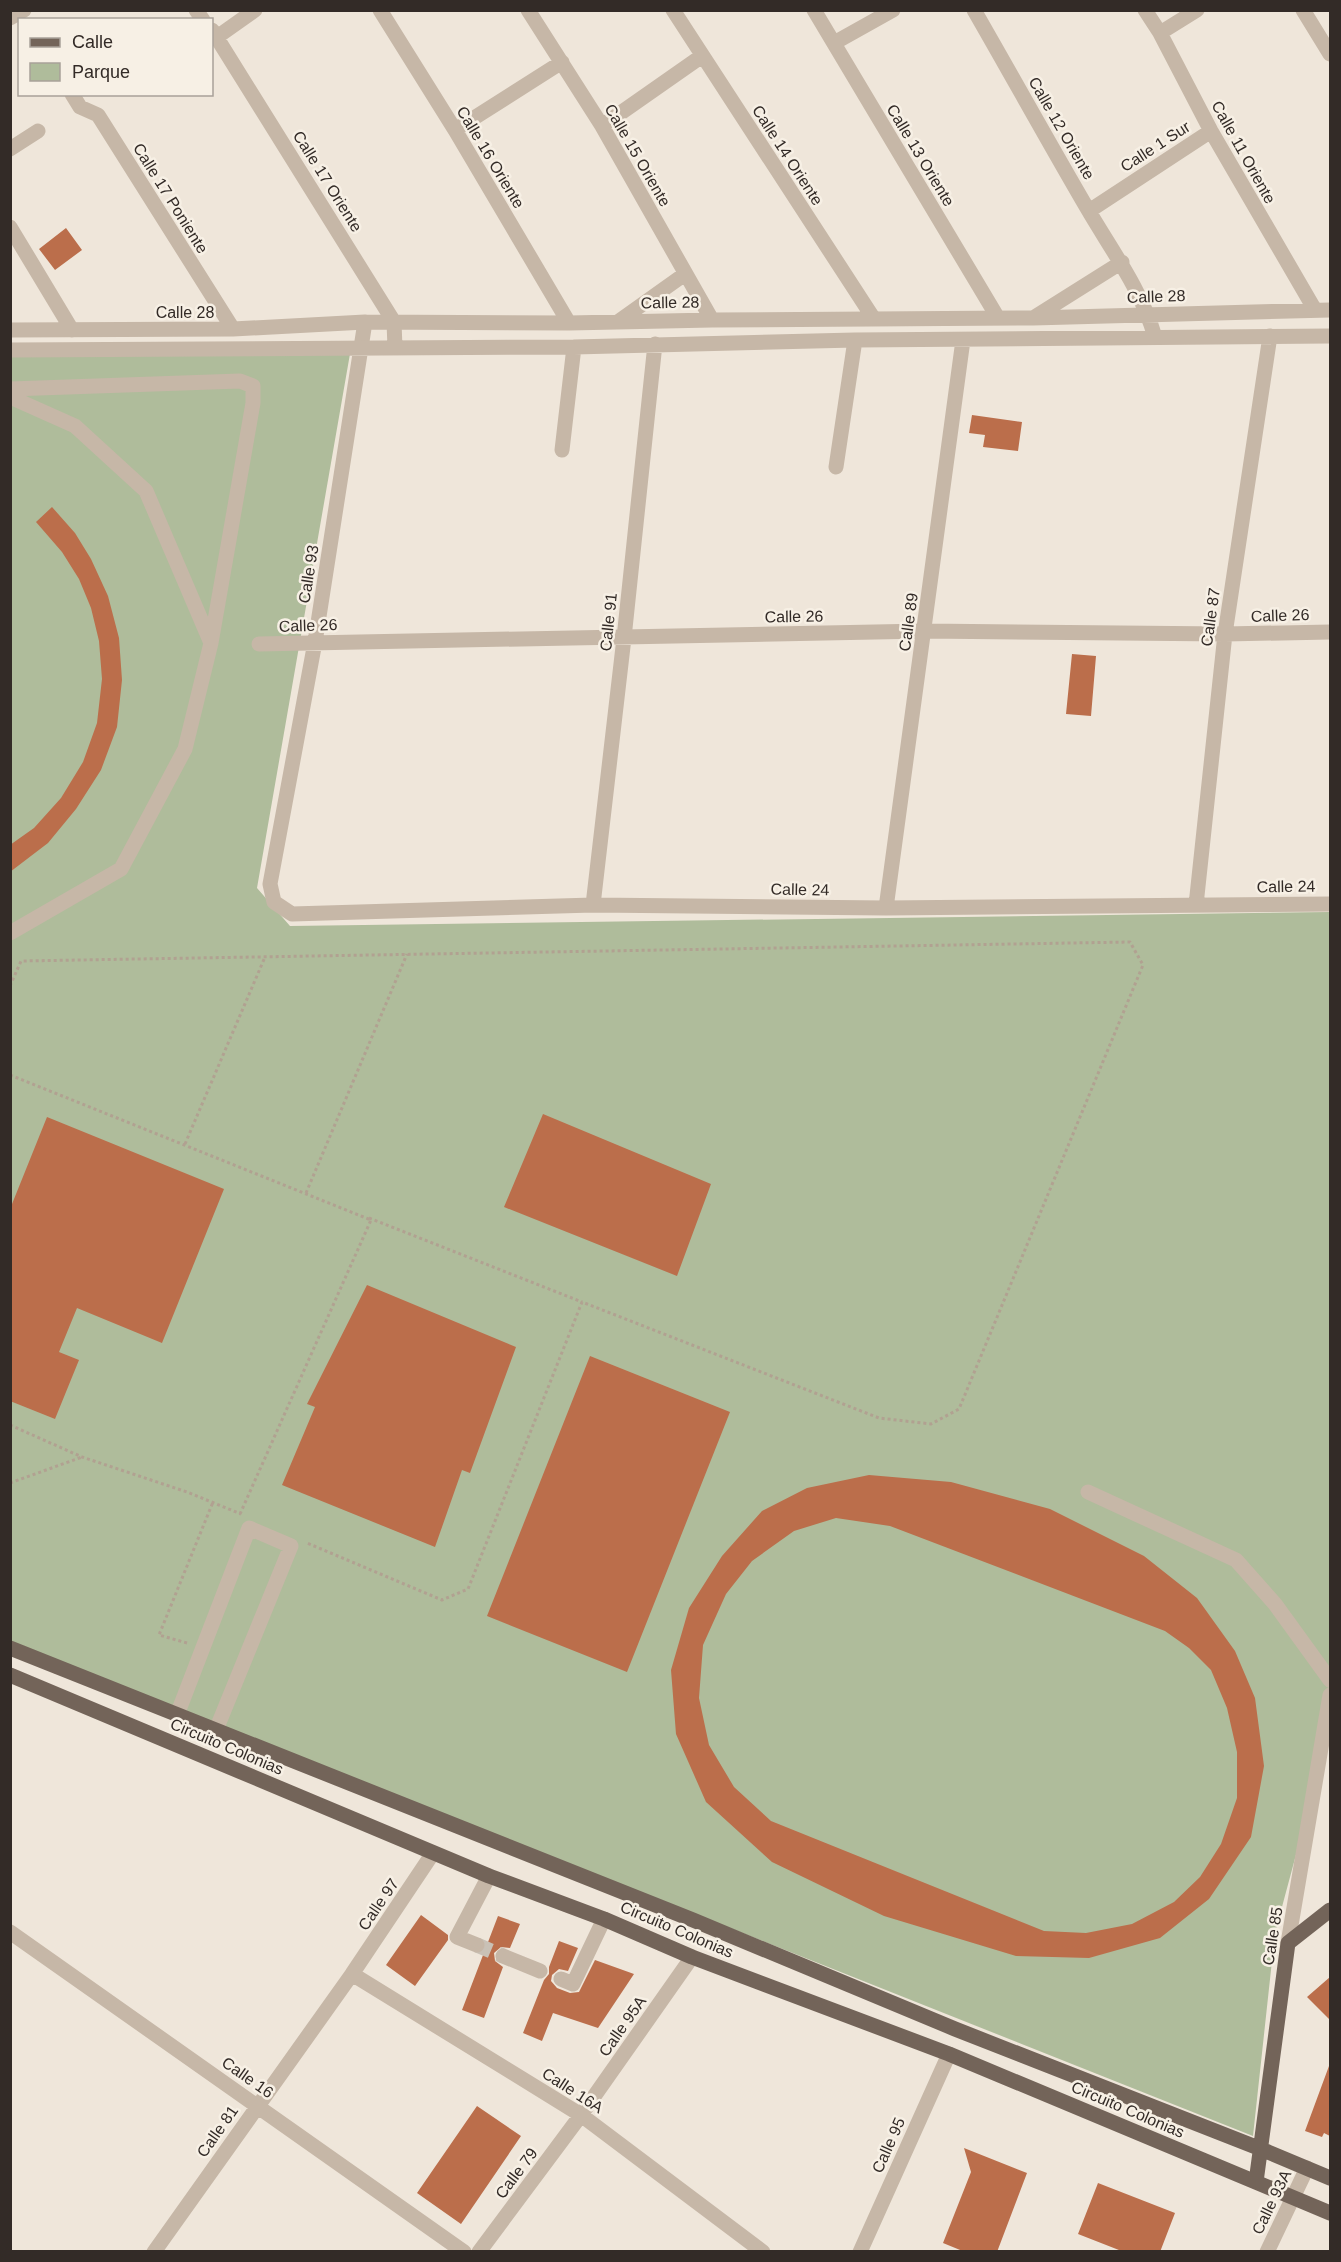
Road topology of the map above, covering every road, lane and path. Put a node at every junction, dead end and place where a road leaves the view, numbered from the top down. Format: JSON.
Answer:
{"nodes":[{"id":1,"x":255,"y":10,"type":"edge"},
{"id":2,"x":380,"y":10,"type":"edge"},
{"id":3,"x":528,"y":10,"type":"edge"},
{"id":4,"x":673,"y":10,"type":"edge"},
{"id":5,"x":813,"y":10,"type":"edge"},
{"id":6,"x":893,"y":10,"type":"edge"},
{"id":7,"x":974,"y":10,"type":"edge"},
{"id":8,"x":1145,"y":10,"type":"edge"},
{"id":9,"x":1197,"y":10,"type":"edge"},
{"id":10,"x":1303,"y":10,"type":"edge"},
{"id":11,"x":214,"y":33,"type":"edge"},
{"id":12,"x":1160,"y":33,"type":"junction"},
{"id":13,"x":834,"y":43,"type":"junction"},
{"id":14,"x":1330,"y":54,"type":"edge"},
{"id":15,"x":702,"y":56,"type":"junction"},
{"id":16,"x":562,"y":62,"type":"junction"},
{"id":17,"x":73,"y":96,"type":"edge"},
{"id":18,"x":602,"y":126,"type":"junction"},
{"id":19,"x":455,"y":130,"type":"junction"},
{"id":20,"x":38,"y":131,"type":"dead end"},
{"id":21,"x":1210,"y":131,"type":"junction"},
{"id":22,"x":10,"y":149,"type":"edge"},
{"id":23,"x":1089,"y":211,"type":"junction"},
{"id":24,"x":10,"y":227,"type":"edge"},
{"id":25,"x":1122,"y":262,"type":"junction"},
{"id":26,"x":685,"y":274,"type":"junction"},
{"id":27,"x":1315,"y":310,"type":"junction"},
{"id":28,"x":1330,"y":310,"type":"edge"},
{"id":29,"x":1148,"y":314,"type":"junction"},
{"id":30,"x":998,"y":318,"type":"junction"},
{"id":31,"x":1033,"y":318,"type":"junction"},
{"id":32,"x":874,"y":319,"type":"junction"},
{"id":33,"x":712,"y":320,"type":"junction"},
{"id":34,"x":619,"y":321,"type":"junction"},
{"id":35,"x":365,"y":322,"type":"junction"},
{"id":36,"x":394,"y":322,"type":"junction"},
{"id":37,"x":569,"y":323,"type":"junction"},
{"id":38,"x":233,"y":329,"type":"junction"},
{"id":39,"x":10,"y":330,"type":"edge"},
{"id":40,"x":72,"y":330,"type":"junction"},
{"id":41,"x":1270,"y":336,"type":"junction"},
{"id":42,"x":1330,"y":336,"type":"edge"},
{"id":43,"x":1155,"y":337,"type":"junction"},
{"id":44,"x":855,"y":340,"type":"junction"},
{"id":45,"x":963,"y":340,"type":"junction"},
{"id":46,"x":655,"y":344,"type":"junction"},
{"id":47,"x":574,"y":347,"type":"junction"},
{"id":48,"x":362,"y":348,"type":"junction"},
{"id":49,"x":395,"y":348,"type":"junction"},
{"id":50,"x":10,"y":350,"type":"edge"},
{"id":51,"x":10,"y":389,"type":"edge"},
{"id":52,"x":10,"y":397,"type":"edge"},
{"id":53,"x":562,"y":450,"type":"dead end"},
{"id":54,"x":836,"y":467,"type":"dead end"},
{"id":55,"x":925,"y":631,"type":"junction"},
{"id":56,"x":1330,"y":632,"type":"edge"},
{"id":57,"x":1226,"y":634,"type":"junction"},
{"id":58,"x":624,"y":638,"type":"junction"},
{"id":59,"x":315,"y":642,"type":"junction"},
{"id":60,"x":211,"y":643,"type":"junction"},
{"id":61,"x":259,"y":644,"type":"dead end"},
{"id":62,"x":274,"y":902,"type":"joint"},
{"id":63,"x":593,"y":904,"type":"junction"},
{"id":64,"x":1330,"y":904,"type":"edge"},
{"id":65,"x":1196,"y":905,"type":"junction"},
{"id":66,"x":886,"y":908,"type":"junction"},
{"id":67,"x":10,"y":933,"type":"edge"},
{"id":68,"x":407,"y":954,"type":"junction"},
{"id":69,"x":266,"y":957,"type":"junction"},
{"id":70,"x":10,"y":986,"type":"edge"},
{"id":71,"x":10,"y":1075,"type":"edge"},
{"id":72,"x":185,"y":1144,"type":"junction"},
{"id":73,"x":306,"y":1192,"type":"junction"},
{"id":74,"x":582,"y":1302,"type":"junction"},
{"id":75,"x":10,"y":1425,"type":"edge"},
{"id":76,"x":82,"y":1457,"type":"junction"},
{"id":77,"x":10,"y":1483,"type":"edge"},
{"id":78,"x":1088,"y":1492,"type":"dead end"},
{"id":79,"x":213,"y":1502,"type":"junction"},
{"id":80,"x":240,"y":1514,"type":"junction"},
{"id":81,"x":251,"y":1519,"type":"dead end"},
{"id":82,"x":304,"y":1541,"type":"dead end"},
{"id":83,"x":10,"y":1648,"type":"edge"},
{"id":84,"x":203,"y":1648,"type":"junction"},
{"id":85,"x":12,"y":1680,"type":"edge"},
{"id":86,"x":1330,"y":1680,"type":"edge"},
{"id":87,"x":116,"y":1691,"type":"junction"},
{"id":88,"x":1330,"y":1695,"type":"edge"},
{"id":89,"x":1329,"y":1712,"type":"edge"},
{"id":90,"x":107,"y":1715,"type":"junction"},
{"id":91,"x":177,"y":1715,"type":"junction"},
{"id":92,"x":216,"y":1730,"type":"junction"},
{"id":93,"x":433,"y":1853,"type":"junction"},
{"id":94,"x":489,"y":1876,"type":"junction"},
{"id":95,"x":1330,"y":1910,"type":"edge"},
{"id":96,"x":604,"y":1918,"type":"junction"},
{"id":97,"x":10,"y":1932,"type":"edge"},
{"id":98,"x":1288,"y":1943,"type":"junction"},
{"id":99,"x":477,"y":1945,"type":"tunnel mouth"},
{"id":100,"x":503,"y":1956,"type":"tunnel mouth"},
{"id":101,"x":692,"y":1957,"type":"junction"},
{"id":102,"x":540,"y":1971,"type":"dead end"},
{"id":103,"x":352,"y":1974,"type":"junction"},
{"id":104,"x":561,"y":1979,"type":"dead end"},
{"id":105,"x":949,"y":2054,"type":"junction"},
{"id":106,"x":257,"y":2105,"type":"junction"},
{"id":107,"x":581,"y":2115,"type":"junction"},
{"id":108,"x":1261,"y":2149,"type":"junction"},
{"id":109,"x":1307,"y":2168,"type":"junction"},
{"id":110,"x":1330,"y":2178,"type":"edge"},
{"id":111,"x":1256,"y":2182,"type":"junction"},
{"id":112,"x":1292,"y":2198,"type":"junction"},
{"id":113,"x":1330,"y":2213,"type":"edge"},
{"id":114,"x":154,"y":2252,"type":"edge"},
{"id":115,"x":464,"y":2252,"type":"edge"},
{"id":116,"x":479,"y":2252,"type":"edge"},
{"id":117,"x":763,"y":2252,"type":"edge"},
{"id":118,"x":860,"y":2252,"type":"edge"},
{"id":119,"x":1267,"y":2252,"type":"edge"}],
"edges":[{"from":1,"to":11,"type":"street"},
{"from":2,"to":19,"type":"street","name":"Calle 16 Oriente"},
{"from":3,"to":16,"type":"street","name":"Calle 15 Oriente"},
{"from":4,"to":15,"type":"street","name":"Calle 14 Oriente"},
{"from":5,"to":13,"type":"street","name":"Calle 13 Oriente"},
{"from":6,"to":13,"type":"street"},
{"from":7,"to":23,"type":"street","name":"Calle 12 Oriente"},
{"from":8,"to":12,"type":"street","name":"Calle 11 Oriente"},
{"from":9,"to":12,"type":"street"},
{"from":10,"to":14,"type":"street"},
{"from":11,"to":36,"type":"street","name":"Calle 17 Oriente"},
{"from":12,"to":21,"type":"street","name":"Calle 11 Oriente"},
{"from":13,"to":30,"type":"street","name":"Calle 13 Oriente"},
{"from":15,"to":18,"type":"street"},
{"from":15,"to":32,"type":"street","name":"Calle 14 Oriente"},
{"from":16,"to":18,"type":"street","name":"Calle 15 Oriente"},
{"from":16,"to":19,"type":"street"},
{"from":17,"to":38,"type":"street","name":"Calle 17 Poniente"},
{"from":18,"to":26,"type":"street","name":"Calle 15 Oriente"},
{"from":19,"to":37,"type":"street","name":"Calle 16 Oriente"},
{"from":20,"to":22,"type":"street"},
{"from":21,"to":23,"type":"street","name":"Calle 1 Sur"},
{"from":21,"to":27,"type":"street","name":"Calle 11 Oriente"},
{"from":23,"to":25,"type":"street","name":"Calle 12 Oriente"},
{"from":24,"to":40,"type":"street"},
{"from":25,"to":29,"type":"street","name":"Calle 12 Oriente"},
{"from":25,"to":31,"type":"street"},
{"from":26,"to":33,"type":"street","name":"Calle 15 Oriente"},
{"from":26,"to":34,"type":"street"},
{"from":27,"to":28,"type":"street","name":"Calle 28"},
{"from":27,"to":29,"type":"street","name":"Calle 28"},
{"from":29,"to":31,"type":"street","name":"Calle 28"},
{"from":29,"to":43,"type":"street","name":"Calle 12 Oriente"},
{"from":30,"to":31,"type":"street","name":"Calle 28"},
{"from":30,"to":32,"type":"street","name":"Calle 28"},
{"from":32,"to":33,"type":"street","name":"Calle 28"},
{"from":33,"to":34,"type":"street","name":"Calle 28"},
{"from":34,"to":37,"type":"street","name":"Calle 28"},
{"from":35,"to":36,"type":"street","name":"Calle 28"},
{"from":35,"to":38,"type":"street","name":"Calle 28"},
{"from":35,"to":48,"type":"street","name":"Calle 93"},
{"from":36,"to":37,"type":"street","name":"Calle 28"},
{"from":36,"to":49,"type":"street","name":"Calle 17 Oriente"},
{"from":38,"to":40,"type":"street","name":"Calle 28"},
{"from":39,"to":40,"type":"street","name":"Calle 28"},
{"from":41,"to":42,"type":"street"},
{"from":41,"to":43,"type":"street"},
{"from":41,"to":57,"type":"street","name":"Calle 87"},
{"from":43,"to":45,"type":"street"},
{"from":44,"to":45,"type":"street"},
{"from":44,"to":46,"type":"street"},
{"from":44,"to":54,"type":"street"},
{"from":45,"to":55,"type":"street","name":"Calle 89"},
{"from":46,"to":47,"type":"street"},
{"from":46,"to":58,"type":"street","name":"Calle 91"},
{"from":47,"to":49,"type":"street"},
{"from":47,"to":53,"type":"street"},
{"from":48,"to":49,"type":"street"},
{"from":48,"to":50,"type":"street"},
{"from":48,"to":59,"type":"street","name":"Calle 93"},
{"from":51,"to":60,"type":"street"},
{"from":52,"to":60,"type":"street"},
{"from":55,"to":57,"type":"street","name":"Calle 26"},
{"from":55,"to":58,"type":"street","name":"Calle 26"},
{"from":55,"to":66,"type":"street","name":"Calle 89"},
{"from":56,"to":57,"type":"street","name":"Calle 26"},
{"from":57,"to":65,"type":"street","name":"Calle 87"},
{"from":58,"to":59,"type":"street","name":"Calle 26"},
{"from":58,"to":63,"type":"street","name":"Calle 91"},
{"from":59,"to":61,"type":"street","name":"Calle 26"},
{"from":59,"to":62,"type":"street","name":"Calle 93"},
{"from":60,"to":67,"type":"street"},
{"from":62,"to":63,"type":"street","name":"Calle 24"},
{"from":63,"to":66,"type":"street","name":"Calle 24"},
{"from":64,"to":65,"type":"street","name":"Calle 24"},
{"from":65,"to":66,"type":"street","name":"Calle 24"},
{"from":68,"to":69,"type":"path"},
{"from":68,"to":73,"type":"path"},
{"from":68,"to":74,"type":"path"},
{"from":69,"to":70,"type":"path"},
{"from":69,"to":72,"type":"path"},
{"from":71,"to":72,"type":"path"},
{"from":71,"to":80,"type":"path"},
{"from":72,"to":73,"type":"path"},
{"from":73,"to":74,"type":"path"},
{"from":74,"to":82,"type":"path"},
{"from":75,"to":76,"type":"path"},
{"from":76,"to":77,"type":"path"},
{"from":76,"to":79,"type":"path"},
{"from":78,"to":86,"type":"street"},
{"from":79,"to":80,"type":"path"},
{"from":79,"to":84,"type":"path"},
{"from":80,"to":81,"type":"path"},
{"from":83,"to":87,"type":"main road","name":"Circuito Colonias"},
{"from":84,"to":91,"type":"street"},
{"from":84,"to":92,"type":"street"},
{"from":85,"to":90,"type":"main road","name":"Circuito Colonias"},
{"from":87,"to":90,"type":"main road"},
{"from":87,"to":91,"type":"main road","name":"Circuito Colonias"},
{"from":88,"to":89,"type":"street","name":"Calle 85"},
{"from":89,"to":98,"type":"street","name":"Calle 85"},
{"from":90,"to":93,"type":"main road","name":"Circuito Colonias"},
{"from":91,"to":92,"type":"main road","name":"Circuito Colonias"},
{"from":92,"to":108,"type":"main road","name":"Circuito Colonias"},
{"from":93,"to":94,"type":"main road","name":"Circuito Colonias"},
{"from":93,"to":103,"type":"street","name":"Calle 97"},
{"from":94,"to":96,"type":"main road","name":"Circuito Colonias"},
{"from":94,"to":99,"type":"street"},
{"from":95,"to":98,"type":"main road"},
{"from":96,"to":101,"type":"main road","name":"Circuito Colonias"},
{"from":96,"to":104,"type":"street"},
{"from":97,"to":106,"type":"street","name":"Calle 16"},
{"from":98,"to":108,"type":"main road","name":"Calle 85"},
{"from":100,"to":102,"type":"street"},
{"from":101,"to":105,"type":"main road","name":"Circuito Colonias"},
{"from":101,"to":107,"type":"street","name":"Calle 95A"},
{"from":103,"to":106,"type":"street","name":"Calle 81"},
{"from":103,"to":107,"type":"street","name":"Calle 16A"},
{"from":105,"to":111,"type":"main road","name":"Circuito Colonias"},
{"from":105,"to":118,"type":"street","name":"Calle 95"},
{"from":106,"to":114,"type":"street","name":"Calle 81"},
{"from":106,"to":115,"type":"street","name":"Calle 16"},
{"from":107,"to":116,"type":"street","name":"Calle 79"},
{"from":107,"to":117,"type":"street","name":"Calle 16A"},
{"from":108,"to":109,"type":"main road","name":"Circuito Colonias"},
{"from":108,"to":111,"type":"main road","name":"Calle 85"},
{"from":109,"to":110,"type":"main road","name":"Circuito Colonias"},
{"from":109,"to":112,"type":"street","name":"Calle 93A"},
{"from":111,"to":112,"type":"main road","name":"Circuito Colonias"},
{"from":112,"to":113,"type":"main road","name":"Circuito Colonias"},
{"from":112,"to":119,"type":"street","name":"Calle 93A"}]}
